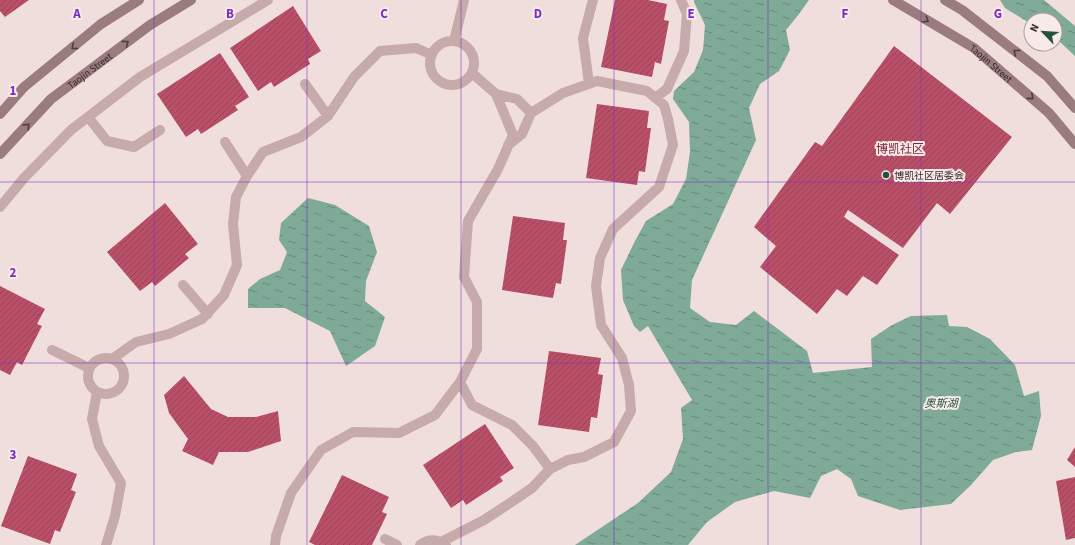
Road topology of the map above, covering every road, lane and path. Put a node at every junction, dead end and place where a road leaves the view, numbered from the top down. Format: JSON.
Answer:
{"nodes":[{"id":1,"x":139,"y":0,"type":"edge"},
{"id":2,"x":191,"y":0,"type":"edge"},
{"id":3,"x":268,"y":0,"type":"edge"},
{"id":4,"x":464,"y":0,"type":"edge"},
{"id":5,"x":593,"y":0,"type":"edge"},
{"id":6,"x":681,"y":0,"type":"edge"},
{"id":7,"x":893,"y":0,"type":"edge"},
{"id":8,"x":945,"y":0,"type":"edge"},
{"id":9,"x":454,"y":41,"type":"junction"},
{"id":10,"x":432,"y":55,"type":"junction"},
{"id":11,"x":472,"y":73,"type":"junction"},
{"id":12,"x":305,"y":84,"type":"dead end"},
{"id":13,"x":589,"y":84,"type":"junction"},
{"id":14,"x":496,"y":94,"type":"junction"},
{"id":15,"x":655,"y":98,"type":"junction"},
{"id":16,"x":1075,"y":108,"type":"edge"},
{"id":17,"x":531,"y":113,"type":"junction"},
{"id":18,"x":0,"y":114,"type":"edge"},
{"id":19,"x":328,"y":116,"type":"junction"},
{"id":20,"x":88,"y":117,"type":"junction"},
{"id":21,"x":160,"y":130,"type":"dead end"},
{"id":22,"x":225,"y":142,"type":"dead end"},
{"id":23,"x":1075,"y":144,"type":"edge"},
{"id":24,"x":508,"y":145,"type":"junction"},
{"id":25,"x":0,"y":154,"type":"edge"},
{"id":26,"x":247,"y":176,"type":"junction"},
{"id":27,"x":0,"y":207,"type":"edge"},
{"id":28,"x":182,"y":285,"type":"dead end"},
{"id":29,"x":208,"y":314,"type":"junction"},
{"id":30,"x":52,"y":350,"type":"dead end"},
{"id":31,"x":112,"y":359,"type":"junction"},
{"id":32,"x":89,"y":368,"type":"junction"},
{"id":33,"x":460,"y":382,"type":"junction"},
{"id":34,"x":97,"y":392,"type":"junction"},
{"id":35,"x":550,"y":469,"type":"junction"},
{"id":36,"x":385,"y":539,"type":"dead end"},
{"id":37,"x":444,"y":543,"type":"edge"},
{"id":38,"x":106,"y":545,"type":"edge"},
{"id":39,"x":275,"y":545,"type":"edge"},
{"id":40,"x":397,"y":545,"type":"edge"},
{"id":41,"x":420,"y":545,"type":"edge"}],
"edges":[{"from":1,"to":18,"type":"street","one_way":true},
{"from":25,"to":2,"type":"street","name":"Taojin Street","one_way":true},
{"from":3,"to":20,"type":"street"},
{"from":4,"to":9,"type":"street"},
{"from":5,"to":13,"type":"street"},
{"from":6,"to":15,"type":"street"},
{"from":7,"to":23,"type":"street","name":"Taojin Street","one_way":true},
{"from":16,"to":8,"type":"street","one_way":true},
{"from":9,"to":10,"type":"street"},
{"from":9,"to":11,"type":"street"},
{"from":10,"to":11,"type":"street"},
{"from":10,"to":19,"type":"street"},
{"from":11,"to":14,"type":"street"},
{"from":12,"to":19,"type":"street"},
{"from":13,"to":15,"type":"street"},
{"from":13,"to":17,"type":"street"},
{"from":14,"to":17,"type":"street"},
{"from":14,"to":24,"type":"street"},
{"from":15,"to":35,"type":"street"},
{"from":17,"to":24,"type":"street"},
{"from":19,"to":26,"type":"street"},
{"from":20,"to":21,"type":"street"},
{"from":20,"to":27,"type":"street"},
{"from":22,"to":26,"type":"street"},
{"from":24,"to":33,"type":"street"},
{"from":26,"to":29,"type":"street"},
{"from":28,"to":29,"type":"street"},
{"from":29,"to":31,"type":"street"},
{"from":30,"to":32,"type":"street"},
{"from":31,"to":32,"type":"street"},
{"from":31,"to":34,"type":"street"},
{"from":32,"to":34,"type":"street"},
{"from":33,"to":35,"type":"street"},
{"from":33,"to":39,"type":"street"},
{"from":34,"to":38,"type":"street"},
{"from":35,"to":37,"type":"street"},
{"from":36,"to":40,"type":"street"},
{"from":37,"to":41,"type":"street"}]}
